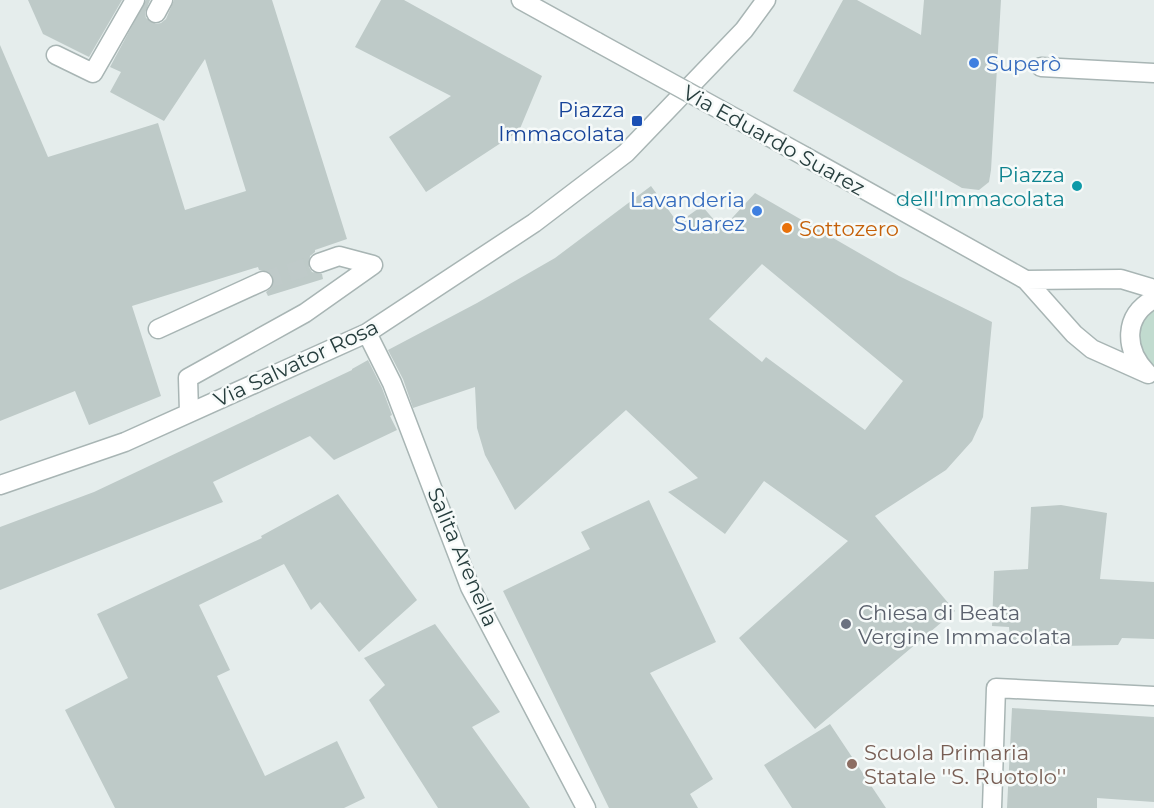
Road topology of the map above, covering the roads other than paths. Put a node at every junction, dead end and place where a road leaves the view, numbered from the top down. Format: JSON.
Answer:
{"nodes":[{"id":1,"x":135,"y":0,"type":"edge"},
{"id":2,"x":522,"y":0,"type":"edge"},
{"id":3,"x":766,"y":0,"type":"edge"},
{"id":4,"x":56,"y":55,"type":"dead end"},
{"id":5,"x":1041,"y":67,"type":"dead end"},
{"id":6,"x":1154,"y":73,"type":"edge"},
{"id":7,"x":319,"y":263,"type":"tunnel mouth"},
{"id":8,"x":1026,"y":280,"type":"junction"},
{"id":9,"x":263,"y":281,"type":"tunnel mouth"},
{"id":10,"x":1154,"y":289,"type":"edge"},
{"id":11,"x":1154,"y":299,"type":"edge"},
{"id":12,"x":158,"y":329,"type":"dead end"},
{"id":13,"x":367,"y":333,"type":"junction"},
{"id":14,"x":1151,"y":375,"type":"edge"},
{"id":15,"x":189,"y":412,"type":"junction"},
{"id":16,"x":0,"y":485,"type":"edge"},
{"id":17,"x":1154,"y":696,"type":"edge"},
{"id":18,"x":586,"y":808,"type":"edge"},
{"id":19,"x":992,"y":808,"type":"edge"}],
"edges":[{"from":1,"to":4,"type":"street"},
{"from":2,"to":8,"type":"street","name":"Via Eduardo Suarez","bridge":true},
{"from":3,"to":13,"type":"street","name":"Via Salvator Rosa"},
{"from":5,"to":6,"type":"street"},
{"from":7,"to":15,"type":"street"},
{"from":8,"to":10,"type":"street"},
{"from":8,"to":14,"type":"street"},
{"from":9,"to":12,"type":"street"},
{"from":11,"to":14,"type":"street"},
{"from":13,"to":15,"type":"street","name":"Via Salvator Rosa"},
{"from":13,"to":18,"type":"street","name":"Salita Arenella"},
{"from":15,"to":16,"type":"street","name":"Via Salvator Rosa"},
{"from":17,"to":19,"type":"street"}]}
